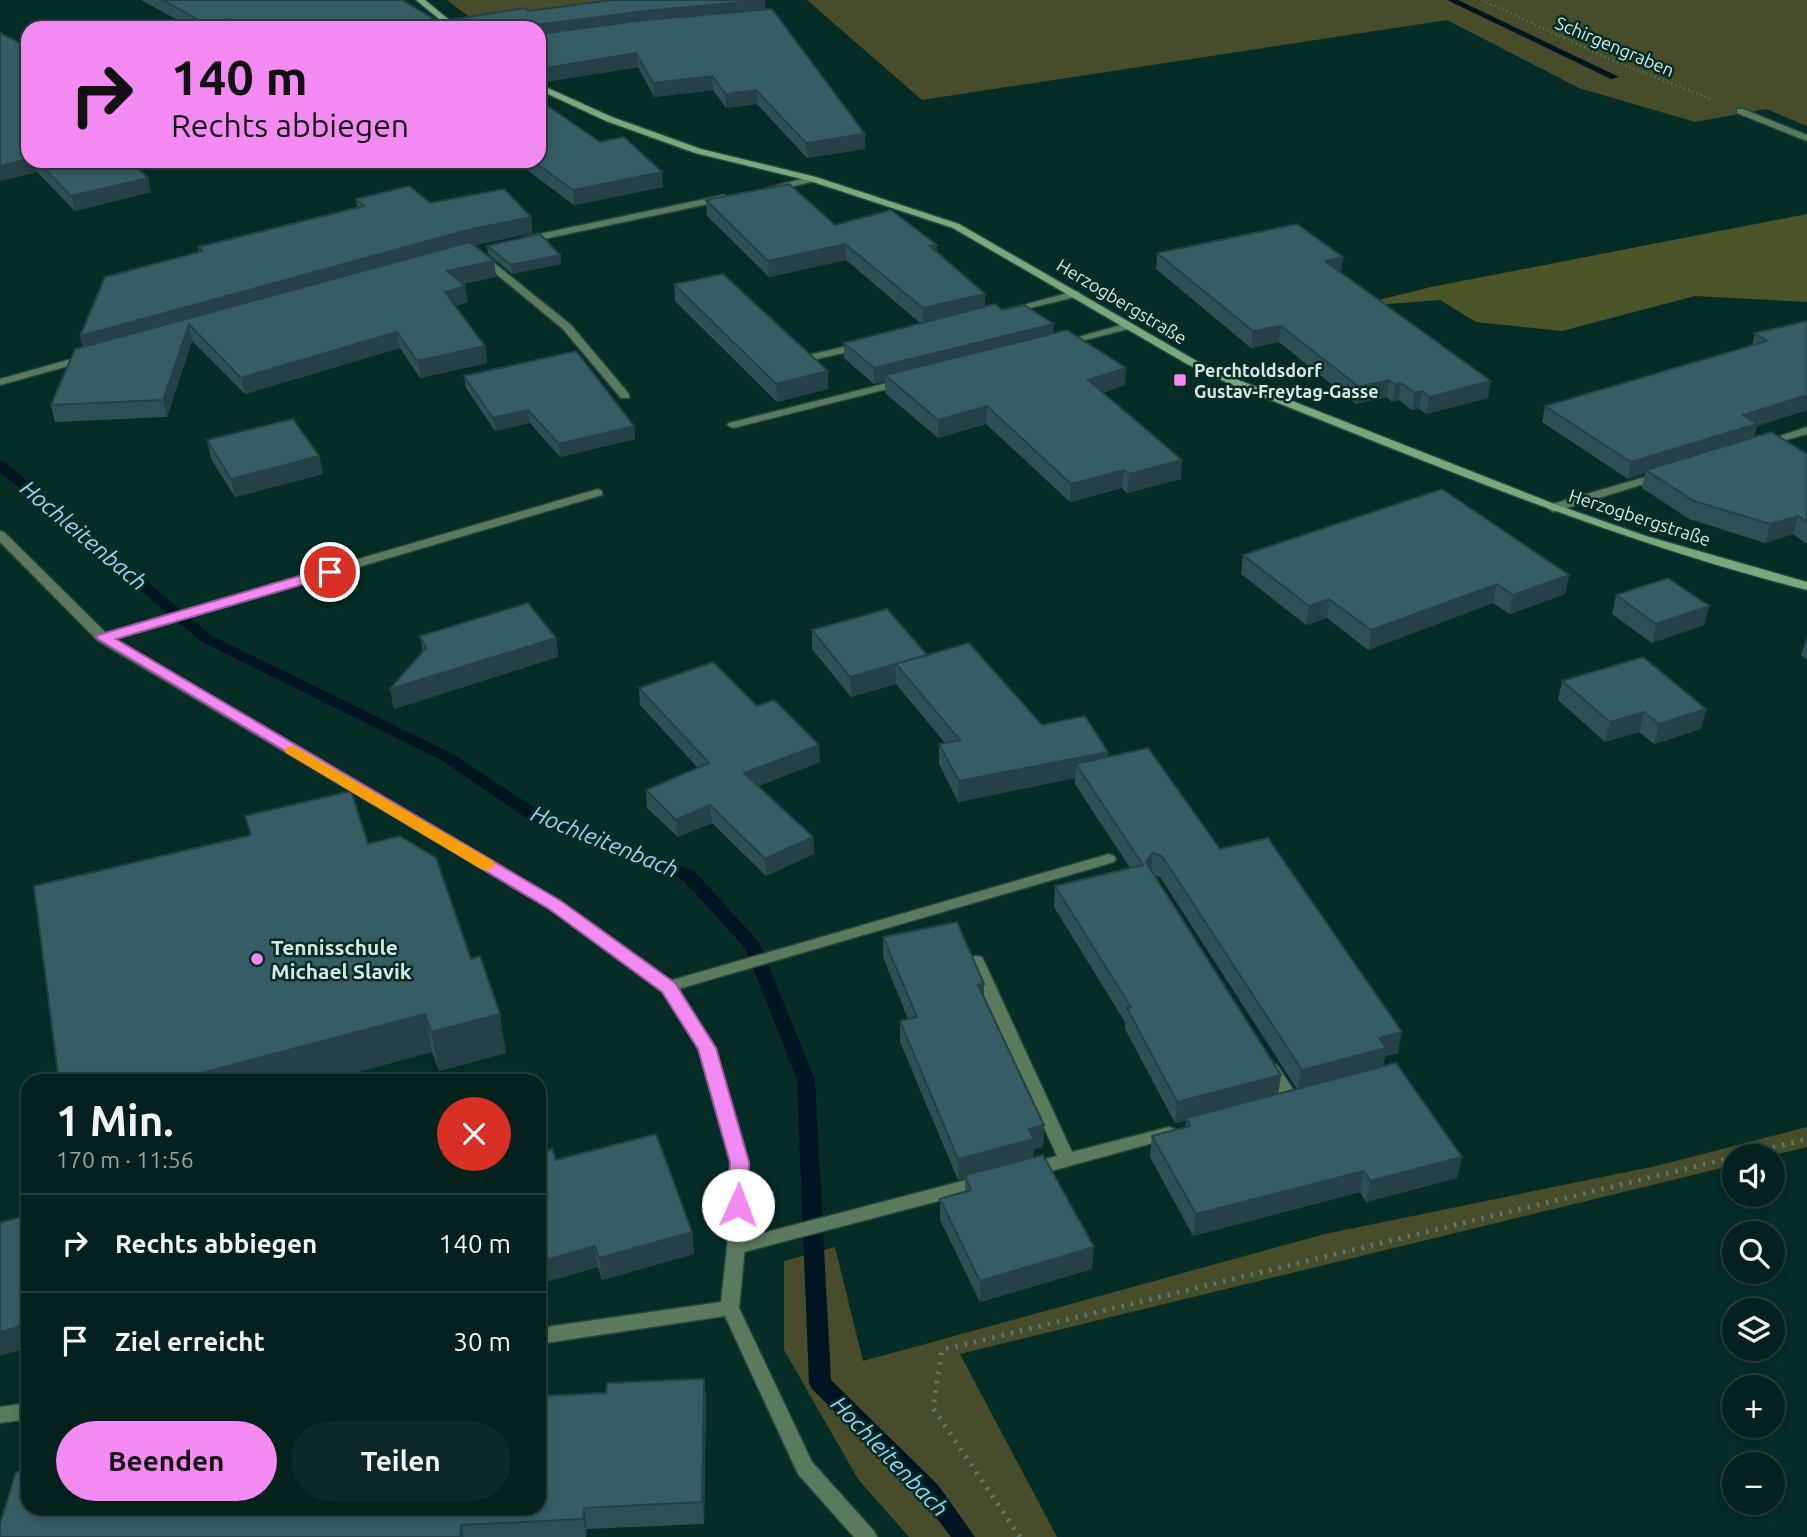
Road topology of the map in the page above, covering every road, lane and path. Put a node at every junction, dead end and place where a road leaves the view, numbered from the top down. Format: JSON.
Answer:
{"nodes":[{"id":1,"x":420,"y":0,"type":"edge"},
{"id":2,"x":1482,"y":0,"type":"edge"},
{"id":3,"x":446,"y":21,"type":"edge"},
{"id":4,"x":546,"y":90,"type":"edge"},
{"id":5,"x":1740,"y":111,"type":"joint"},
{"id":6,"x":1807,"y":138,"type":"edge"},
{"id":7,"x":813,"y":179,"type":"junction"},
{"id":8,"x":759,"y":191,"type":"edge"},
{"id":9,"x":732,"y":197,"type":"edge"},
{"id":10,"x":515,"y":242,"type":"edge"},
{"id":11,"x":488,"y":248,"type":"edge"},
{"id":12,"x":1075,"y":294,"type":"junction"},
{"id":13,"x":995,"y":313,"type":"edge"},
{"id":14,"x":1128,"y":326,"type":"junction"},
{"id":15,"x":874,"y":342,"type":"edge"},
{"id":16,"x":1049,"y":346,"type":"edge"},
{"id":17,"x":92,"y":356,"type":"edge"},
{"id":18,"x":808,"y":358,"type":"edge"},
{"id":19,"x":918,"y":379,"type":"edge"},
{"id":20,"x":0,"y":382,"type":"edge"},
{"id":21,"x":625,"y":396,"type":"dead end"},
{"id":22,"x":733,"y":425,"type":"dead end"},
{"id":23,"x":1807,"y":430,"type":"edge"},
{"id":24,"x":1756,"y":446,"type":"edge"},
{"id":25,"x":1666,"y":474,"type":"edge"},
{"id":26,"x":598,"y":493,"type":"dead end"},
{"id":27,"x":1553,"y":508,"type":"junction"},
{"id":28,"x":0,"y":535,"type":"edge"},
{"id":29,"x":1807,"y":586,"type":"edge"},
{"id":30,"x":103,"y":638,"type":"junction"},
{"id":31,"x":1109,"y":859,"type":"dead end"},
{"id":32,"x":976,"y":961,"type":"edge"},
{"id":33,"x":668,"y":988,"type":"junction"},
{"id":34,"x":1262,"y":1055,"type":"edge"},
{"id":35,"x":1291,"y":1101,"type":"edge"},
{"id":36,"x":1186,"y":1129,"type":"edge"},
{"id":37,"x":1807,"y":1139,"type":"edge"},
{"id":38,"x":1785,"y":1144,"type":"edge"},
{"id":39,"x":1067,"y":1160,"type":"junction"},
{"id":40,"x":1722,"y":1160,"type":"edge"},
{"id":41,"x":736,"y":1247,"type":"junction"},
{"id":42,"x":730,"y":1308,"type":"junction"},
{"id":43,"x":546,"y":1335,"type":"edge"},
{"id":44,"x":21,"y":1412,"type":"edge"},
{"id":45,"x":0,"y":1415,"type":"edge"},
{"id":46,"x":867,"y":1537,"type":"edge"},
{"id":47,"x":1020,"y":1537,"type":"edge"}],
"edges":[{"from":1,"to":3,"type":"main road"},
{"from":2,"to":5,"type":"path","name":"Schirgengraben"},
{"from":4,"to":7,"type":"main road","name":"Herzogbergstraße"},
{"from":5,"to":6,"type":"street"},
{"from":7,"to":8,"type":"street"},
{"from":7,"to":12,"type":"main road","name":"Herzogbergstraße"},
{"from":9,"to":10,"type":"street"},
{"from":11,"to":21,"type":"street"},
{"from":12,"to":13,"type":"street"},
{"from":12,"to":14,"type":"main road","name":"Herzogbergstraße"},
{"from":14,"to":16,"type":"street"},
{"from":14,"to":27,"type":"main road","name":"Herzogbergstraße"},
{"from":15,"to":18,"type":"street"},
{"from":17,"to":20,"type":"street"},
{"from":19,"to":22,"type":"street"},
{"from":23,"to":24,"type":"street"},
{"from":25,"to":27,"type":"street"},
{"from":26,"to":30,"type":"street"},
{"from":27,"to":29,"type":"main road","name":"Herzogbergstraße"},
{"from":28,"to":30,"type":"street"},
{"from":30,"to":33,"type":"street"},
{"from":31,"to":33,"type":"street"},
{"from":32,"to":39,"type":"street"},
{"from":33,"to":41,"type":"street"},
{"from":34,"to":35,"type":"street"},
{"from":36,"to":39,"type":"street"},
{"from":37,"to":38,"type":"path"},
{"from":39,"to":41,"type":"street"},
{"from":40,"to":47,"type":"path"},
{"from":41,"to":42,"type":"street"},
{"from":42,"to":43,"type":"street"},
{"from":42,"to":46,"type":"street"},
{"from":44,"to":45,"type":"street"}]}
